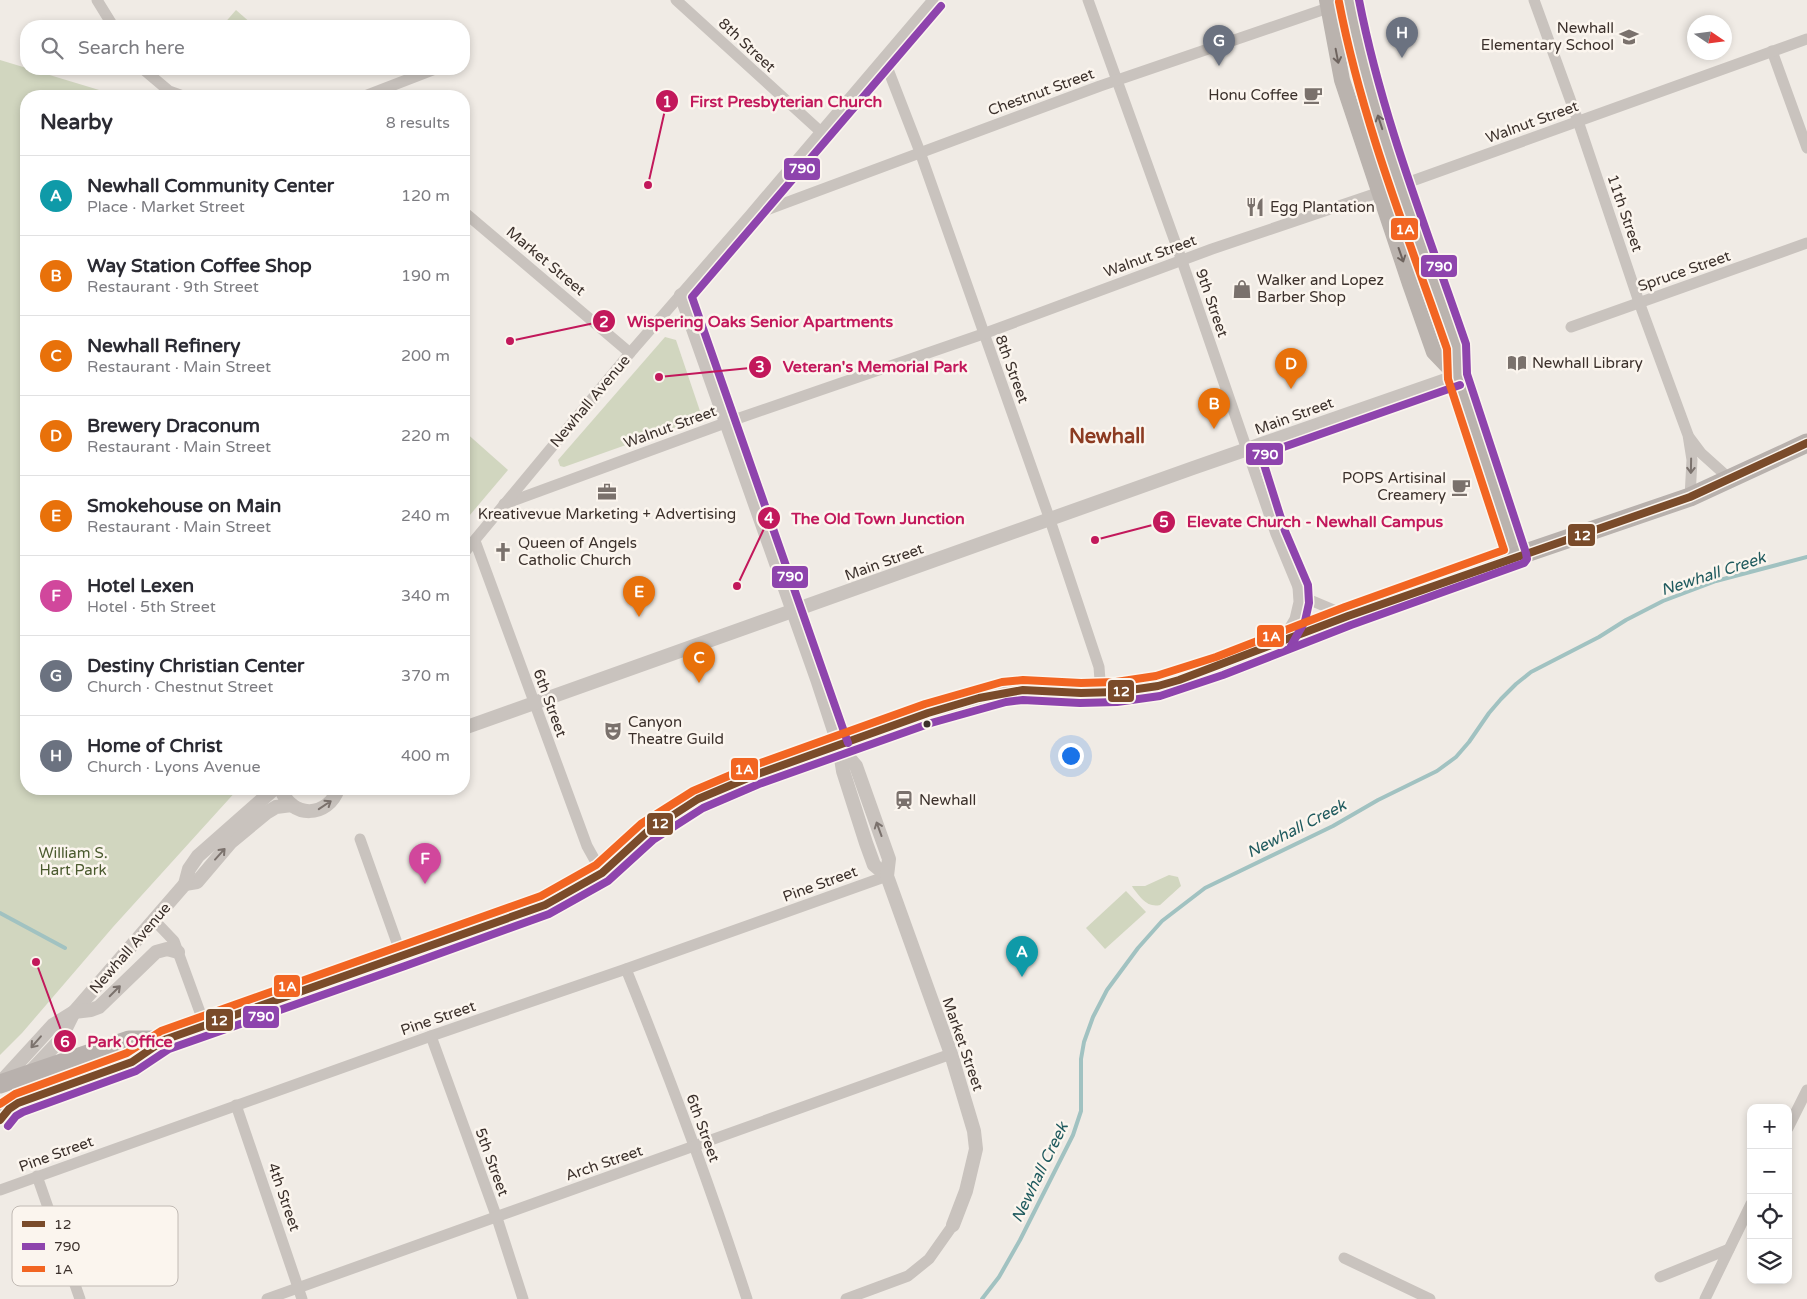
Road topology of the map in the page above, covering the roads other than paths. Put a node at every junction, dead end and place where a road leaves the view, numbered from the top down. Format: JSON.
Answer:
{"nodes":[{"id":1,"x":97,"y":0,"type":"edge"},
{"id":2,"x":676,"y":0,"type":"edge"},
{"id":3,"x":933,"y":0,"type":"edge"},
{"id":4,"x":1088,"y":0,"type":"edge"},
{"id":5,"x":1343,"y":0,"type":"edge"},
{"id":6,"x":1349,"y":0,"type":"edge"},
{"id":7,"x":1534,"y":0,"type":"edge"},
{"id":8,"x":1327,"y":4,"type":"edge"},
{"id":9,"x":109,"y":20,"type":"edge"},
{"id":10,"x":1807,"y":38,"type":"edge"},
{"id":11,"x":1772,"y":51,"type":"junction"},
{"id":12,"x":884,"y":59,"type":"junction"},
{"id":13,"x":150,"y":75,"type":"edge"},
{"id":14,"x":419,"y":75,"type":"edge"},
{"id":15,"x":1116,"y":82,"type":"junction"},
{"id":16,"x":168,"y":90,"type":"edge"},
{"id":17,"x":381,"y":90,"type":"edge"},
{"id":18,"x":1578,"y":121,"type":"junction"},
{"id":19,"x":820,"y":132,"type":"junction"},
{"id":20,"x":1807,"y":148,"type":"edge"},
{"id":21,"x":920,"y":152,"type":"junction"},
{"id":22,"x":1401,"y":185,"type":"junction"},
{"id":23,"x":1379,"y":192,"type":"junction"},
{"id":24,"x":750,"y":215,"type":"junction"},
{"id":25,"x":470,"y":217,"type":"edge"},
{"id":26,"x":1807,"y":243,"type":"edge"},
{"id":27,"x":1182,"y":261,"type":"junction"},
{"id":28,"x":681,"y":295,"type":"junction"},
{"id":29,"x":1639,"y":302,"type":"junction"},
{"id":30,"x":1571,"y":327,"type":"dead end"},
{"id":31,"x":983,"y":334,"type":"junction"},
{"id":32,"x":630,"y":353,"type":"junction"},
{"id":33,"x":1457,"y":376,"type":"junction"},
{"id":34,"x":725,"y":423,"type":"junction"},
{"id":35,"x":1688,"y":436,"type":"junction"},
{"id":36,"x":1807,"y":443,"type":"edge"},
{"id":37,"x":1248,"y":449,"type":"junction"},
{"id":38,"x":1731,"y":480,"type":"junction"},
{"id":39,"x":1690,"y":497,"type":"junction"},
{"id":40,"x":504,"y":504,"type":"junction"},
{"id":41,"x":1050,"y":520,"type":"junction"},
{"id":42,"x":475,"y":540,"type":"junction"},
{"id":43,"x":470,"y":546,"type":"edge"},
{"id":44,"x":1517,"y":556,"type":"junction"},
{"id":45,"x":1298,"y":587,"type":"junction"},
{"id":46,"x":792,"y":612,"type":"junction"},
{"id":47,"x":1348,"y":616,"type":"junction"},
{"id":48,"x":1282,"y":641,"type":"junction"},
{"id":49,"x":1101,"y":693,"type":"junction"},
{"id":50,"x":534,"y":704,"type":"junction"},
{"id":51,"x":470,"y":726,"type":"edge"},
{"id":52,"x":839,"y":746,"type":"junction"},
{"id":53,"x":267,"y":795,"type":"edge"},
{"id":54,"x":284,"y":795,"type":"edge"},
{"id":55,"x":334,"y":795,"type":"edge"},
{"id":56,"x":292,"y":805,"type":"junction"},
{"id":57,"x":360,"y":839,"type":"dead end"},
{"id":58,"x":602,"y":873,"type":"junction"},
{"id":59,"x":886,"y":876,"type":"junction"},
{"id":60,"x":185,"y":884,"type":"junction"},
{"id":61,"x":154,"y":920,"type":"junction"},
{"id":62,"x":178,"y":952,"type":"junction"},
{"id":63,"x":402,"y":957,"type":"junction"},
{"id":64,"x":626,"y":969,"type":"junction"},
{"id":65,"x":74,"y":1012,"type":"junction"},
{"id":66,"x":205,"y":1026,"type":"junction"},
{"id":67,"x":431,"y":1036,"type":"junction"},
{"id":68,"x":164,"y":1040,"type":"junction"},
{"id":69,"x":951,"y":1054,"type":"junction"},
{"id":70,"x":29,"y":1074,"type":"junction"},
{"id":71,"x":0,"y":1083,"type":"edge"},
{"id":72,"x":1807,"y":1090,"type":"edge"},
{"id":73,"x":236,"y":1105,"type":"junction"},
{"id":74,"x":5,"y":1114,"type":"edge"},
{"id":75,"x":1792,"y":1120,"type":"edge"},
{"id":76,"x":694,"y":1148,"type":"junction"},
{"id":77,"x":37,"y":1176,"type":"junction"},
{"id":78,"x":0,"y":1190,"type":"edge"},
{"id":79,"x":47,"y":1206,"type":"edge"},
{"id":80,"x":1747,"y":1212,"type":"edge"},
{"id":81,"x":497,"y":1218,"type":"junction"},
{"id":82,"x":953,"y":1225,"type":"joint"},
{"id":83,"x":1729,"y":1249,"type":"junction"},
{"id":84,"x":1344,"y":1258,"type":"dead end"},
{"id":85,"x":1660,"y":1277,"type":"dead end"},
{"id":86,"x":75,"y":1286,"type":"edge"},
{"id":87,"x":300,"y":1294,"type":"edge"},
{"id":88,"x":80,"y":1299,"type":"edge"},
{"id":89,"x":267,"y":1299,"type":"edge"},
{"id":90,"x":523,"y":1299,"type":"edge"},
{"id":91,"x":747,"y":1299,"type":"edge"},
{"id":92,"x":846,"y":1299,"type":"edge"},
{"id":93,"x":1430,"y":1299,"type":"edge"},
{"id":94,"x":1704,"y":1299,"type":"edge"}],
"edges":[{"from":1,"to":9,"type":"street"},
{"from":2,"to":19,"type":"street","name":"8th Street"},
{"from":3,"to":12,"type":"street","name":"Newhall Avenue"},
{"from":4,"to":15,"type":"street","name":"9th Street"},
{"from":5,"to":8,"type":"street","name":"Chestnut Street"},
{"from":22,"to":6,"type":"main road","one_way":true},
{"from":7,"to":18,"type":"street","name":"11th Street"},
{"from":8,"to":15,"type":"street","name":"Chestnut Street"},
{"from":8,"to":23,"type":"main road","one_way":true},
{"from":10,"to":11,"type":"street","name":"Walnut Street"},
{"from":11,"to":18,"type":"street","name":"Walnut Street"},
{"from":11,"to":20,"type":"street"},
{"from":12,"to":19,"type":"street","name":"Newhall Avenue"},
{"from":12,"to":21,"type":"street","name":"8th Street"},
{"from":13,"to":16,"type":"street"},
{"from":14,"to":17,"type":"street"},
{"from":15,"to":21,"type":"street","name":"Chestnut Street"},
{"from":15,"to":27,"type":"street","name":"9th Street"},
{"from":18,"to":22,"type":"street","name":"Walnut Street"},
{"from":18,"to":29,"type":"street","name":"11th Street"},
{"from":19,"to":24,"type":"street","name":"Newhall Avenue"},
{"from":21,"to":24,"type":"street","name":"Chestnut Street"},
{"from":21,"to":31,"type":"street","name":"8th Street"},
{"from":22,"to":23,"type":"street","name":"Walnut Street"},
{"from":22,"to":33,"type":"main road"},
{"from":23,"to":27,"type":"street","name":"Walnut Street"},
{"from":23,"to":33,"type":"main road","one_way":true},
{"from":24,"to":28,"type":"street","name":"Newhall Avenue"},
{"from":25,"to":32,"type":"street","name":"Market Street"},
{"from":26,"to":29,"type":"street","name":"Spruce Street"},
{"from":27,"to":31,"type":"street","name":"Walnut Street"},
{"from":27,"to":37,"type":"street","name":"9th Street"},
{"from":28,"to":32,"type":"street","name":"Newhall Avenue"},
{"from":28,"to":34,"type":"street","name":"Market Street"},
{"from":29,"to":30,"type":"street","name":"Spruce Street"},
{"from":29,"to":35,"type":"street","name":"11th Street"},
{"from":31,"to":34,"type":"street","name":"Walnut Street"},
{"from":31,"to":41,"type":"street","name":"8th Street"},
{"from":32,"to":40,"type":"street","name":"Newhall Avenue"},
{"from":33,"to":37,"type":"street","name":"Main Street"},
{"from":33,"to":44,"type":"main road"},
{"from":34,"to":40,"type":"street","name":"Walnut Street"},
{"from":34,"to":46,"type":"street","name":"Market Street"},
{"from":35,"to":38,"type":"street","name":"11th Street"},
{"from":35,"to":39,"type":"street","name":"11th Street","one_way":true},
{"from":36,"to":38,"type":"main road"},
{"from":37,"to":41,"type":"street","name":"Main Street"},
{"from":37,"to":45,"type":"street","name":"9th Street"},
{"from":38,"to":39,"type":"main road"},
{"from":39,"to":44,"type":"main road"},
{"from":40,"to":42,"type":"street","name":"Newhall Avenue"},
{"from":41,"to":46,"type":"street","name":"Main Street"},
{"from":41,"to":49,"type":"street","name":"8th Street"},
{"from":42,"to":43,"type":"street","name":"Newhall Avenue"},
{"from":42,"to":50,"type":"street","name":"6th Street"},
{"from":44,"to":47,"type":"main road"},
{"from":45,"to":47,"type":"street","name":"9th Street"},
{"from":45,"to":48,"type":"street","name":"9th Street"},
{"from":46,"to":50,"type":"street","name":"Main Street"},
{"from":46,"to":52,"type":"street","name":"Market Street"},
{"from":47,"to":48,"type":"main road"},
{"from":48,"to":49,"type":"main road"},
{"from":49,"to":52,"type":"main road"},
{"from":50,"to":51,"type":"street","name":"Main Street"},
{"from":50,"to":58,"type":"street","name":"6th Street"},
{"from":52,"to":58,"type":"main road"},
{"from":52,"to":59,"type":"street","name":"Market Street"},
{"from":53,"to":60,"type":"street","name":"Newhall Avenue"},
{"from":54,"to":56,"type":"street"},
{"from":56,"to":55,"type":"street","one_way":true},
{"from":60,"to":56,"type":"street","name":"Newhall Avenue","one_way":true},
{"from":57,"to":63,"type":"street"},
{"from":58,"to":63,"type":"main road"},
{"from":59,"to":64,"type":"street","name":"Pine Street"},
{"from":59,"to":69,"type":"street","name":"Market Street"},
{"from":60,"to":61,"type":"street","name":"Newhall Avenue"},
{"from":61,"to":62,"type":"street"},
{"from":61,"to":65,"type":"street","name":"Newhall Avenue"},
{"from":65,"to":62,"type":"street","one_way":true},
{"from":62,"to":66,"type":"street"},
{"from":63,"to":66,"type":"main road"},
{"from":64,"to":67,"type":"street","name":"Pine Street"},
{"from":64,"to":76,"type":"street","name":"6th Street"},
{"from":65,"to":70,"type":"street","name":"Newhall Avenue"},
{"from":65,"to":71,"type":"street","name":"Newhall Avenue","one_way":true},
{"from":66,"to":68,"type":"main road"},
{"from":67,"to":73,"type":"street","name":"Pine Street"},
{"from":67,"to":81,"type":"street","name":"5th Street"},
{"from":68,"to":70,"type":"main road"},
{"from":68,"to":74,"type":"main road"},
{"from":69,"to":76,"type":"street","name":"Arch Street"},
{"from":69,"to":82,"type":"street","name":"Market Street"},
{"from":70,"to":71,"type":"main road"},
{"from":70,"to":74,"type":"main road","name":"Newhall Avenue"},
{"from":72,"to":75,"type":"street"},
{"from":73,"to":77,"type":"street","name":"Pine Street"},
{"from":73,"to":87,"type":"street","name":"4th Street"},
{"from":76,"to":81,"type":"street","name":"Arch Street"},
{"from":76,"to":91,"type":"street","name":"6th Street"},
{"from":77,"to":78,"type":"street","name":"Pine Street"},
{"from":77,"to":79,"type":"street"},
{"from":80,"to":83,"type":"street"},
{"from":81,"to":87,"type":"street","name":"Arch Street"},
{"from":81,"to":90,"type":"street","name":"5th Street"},
{"from":82,"to":92,"type":"street"},
{"from":83,"to":85,"type":"street"},
{"from":83,"to":94,"type":"street"},
{"from":84,"to":93,"type":"street"},
{"from":86,"to":88,"type":"street"},
{"from":87,"to":89,"type":"street","name":"Arch Street"}]}
